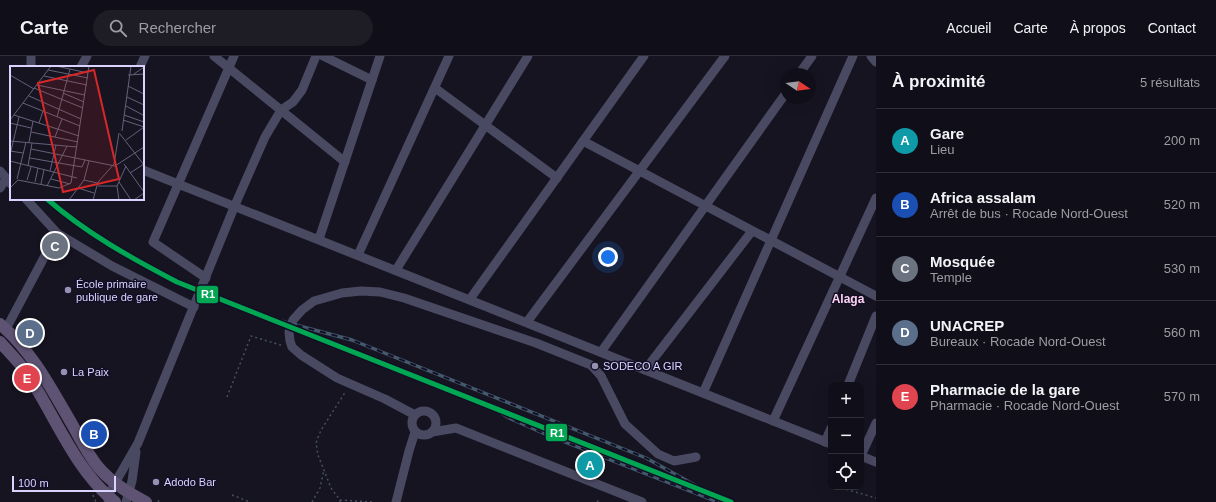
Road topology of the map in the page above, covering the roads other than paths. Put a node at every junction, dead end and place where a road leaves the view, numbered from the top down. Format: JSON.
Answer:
{"nodes":[{"id":1,"x":87,"y":56,"type":"edge"},
{"id":2,"x":145,"y":56,"type":"edge"},
{"id":3,"x":214,"y":56,"type":"edge"},
{"id":4,"x":234,"y":56,"type":"edge"},
{"id":5,"x":316,"y":56,"type":"edge"},
{"id":6,"x":322,"y":56,"type":"edge"},
{"id":7,"x":380,"y":56,"type":"edge"},
{"id":8,"x":450,"y":56,"type":"edge"},
{"id":9,"x":528,"y":56,"type":"edge"},
{"id":10,"x":644,"y":56,"type":"edge"},
{"id":11,"x":725,"y":56,"type":"edge"},
{"id":12,"x":812,"y":56,"type":"edge"},
{"id":13,"x":853,"y":56,"type":"edge"},
{"id":14,"x":871,"y":56,"type":"edge"},
{"id":15,"x":876,"y":62,"type":"edge"},
{"id":16,"x":82,"y":66,"type":"edge"},
{"id":17,"x":140,"y":66,"type":"edge"},
{"id":18,"x":229,"y":68,"type":"junction"},
{"id":19,"x":803,"y":68,"type":"edge"},
{"id":20,"x":372,"y":80,"type":"junction"},
{"id":21,"x":435,"y":88,"type":"junction"},
{"id":22,"x":780,"y":101,"type":"edge"},
{"id":23,"x":281,"y":110,"type":"junction"},
{"id":24,"x":485,"y":125,"type":"junction"},
{"id":25,"x":583,"y":141,"type":"junction"},
{"id":26,"x":345,"y":162,"type":"junction"},
{"id":27,"x":144,"y":170,"type":"edge"},
{"id":28,"x":640,"y":171,"type":"junction"},
{"id":29,"x":6,"y":178,"type":"edge"},
{"id":30,"x":557,"y":178,"type":"junction"},
{"id":31,"x":179,"y":184,"type":"junction"},
{"id":32,"x":0,"y":188,"type":"edge"},
{"id":33,"x":876,"y":198,"type":"edge"},
{"id":34,"x":27,"y":200,"type":"edge"},
{"id":35,"x":235,"y":205,"type":"junction"},
{"id":36,"x":706,"y":206,"type":"junction"},
{"id":37,"x":752,"y":230,"type":"junction"},
{"id":38,"x":58,"y":233,"type":"junction"},
{"id":39,"x":319,"y":239,"type":"junction"},
{"id":40,"x":771,"y":240,"type":"junction"},
{"id":41,"x":358,"y":255,"type":"junction"},
{"id":42,"x":396,"y":270,"type":"junction"},
{"id":43,"x":840,"y":277,"type":"junction"},
{"id":44,"x":206,"y":278,"type":"junction"},
{"id":45,"x":876,"y":296,"type":"edge"},
{"id":46,"x":470,"y":299,"type":"junction"},
{"id":47,"x":194,"y":307,"type":"junction"},
{"id":48,"x":876,"y":316,"type":"edge"},
{"id":49,"x":527,"y":322,"type":"junction"},
{"id":50,"x":3,"y":327,"type":"edge"},
{"id":51,"x":0,"y":342,"type":"edge"},
{"id":52,"x":601,"y":352,"type":"junction"},
{"id":53,"x":645,"y":370,"type":"junction"},
{"id":54,"x":849,"y":382,"type":"edge"},
{"id":55,"x":703,"y":393,"type":"junction"},
{"id":56,"x":415,"y":415,"type":"junction"},
{"id":57,"x":774,"y":421,"type":"junction"},
{"id":58,"x":876,"y":423,"type":"edge"},
{"id":59,"x":415,"y":432,"type":"junction"},
{"id":60,"x":432,"y":432,"type":"junction"},
{"id":61,"x":138,"y":443,"type":"junction"},
{"id":62,"x":828,"y":443,"type":"edge"},
{"id":63,"x":862,"y":454,"type":"edge"},
{"id":64,"x":696,"y":457,"type":"dead end"},
{"id":65,"x":864,"y":457,"type":"edge"},
{"id":66,"x":876,"y":462,"type":"edge"},
{"id":67,"x":132,"y":481,"type":"junction"},
{"id":68,"x":115,"y":483,"type":"junction"},
{"id":69,"x":127,"y":497,"type":"edge"},
{"id":70,"x":110,"y":500,"type":"edge"},
{"id":71,"x":399,"y":501,"type":"edge"},
{"id":72,"x":146,"y":502,"type":"edge"},
{"id":73,"x":642,"y":502,"type":"edge"}],
"edges":[{"from":1,"to":16,"type":"street"},
{"from":2,"to":17,"type":"street"},
{"from":3,"to":18,"type":"street"},
{"from":4,"to":18,"type":"street"},
{"from":5,"to":23,"type":"street"},
{"from":6,"to":20,"type":"street"},
{"from":7,"to":20,"type":"street"},
{"from":8,"to":21,"type":"street"},
{"from":9,"to":24,"type":"street"},
{"from":10,"to":25,"type":"street"},
{"from":11,"to":28,"type":"street"},
{"from":12,"to":19,"type":"street"},
{"from":13,"to":40,"type":"street"},
{"from":14,"to":15,"type":"street"},
{"from":18,"to":23,"type":"street"},
{"from":18,"to":31,"type":"street"},
{"from":20,"to":26,"type":"street"},
{"from":21,"to":24,"type":"street"},
{"from":21,"to":41,"type":"street"},
{"from":22,"to":36,"type":"street"},
{"from":23,"to":26,"type":"street"},
{"from":23,"to":35,"type":"street"},
{"from":24,"to":30,"type":"street"},
{"from":24,"to":42,"type":"street"},
{"from":25,"to":28,"type":"street"},
{"from":25,"to":30,"type":"street"},
{"from":26,"to":39,"type":"street"},
{"from":27,"to":31,"type":"street"},
{"from":28,"to":36,"type":"street"},
{"from":28,"to":49,"type":"street"},
{"from":29,"to":32,"type":"street"},
{"from":30,"to":46,"type":"street"},
{"from":31,"to":35,"type":"street"},
{"from":31,"to":44,"type":"street"},
{"from":33,"to":43,"type":"street"},
{"from":34,"to":38,"type":"street"},
{"from":35,"to":39,"type":"street"},
{"from":35,"to":44,"type":"street"},
{"from":36,"to":37,"type":"street"},
{"from":36,"to":52,"type":"street"},
{"from":37,"to":40,"type":"street"},
{"from":37,"to":53,"type":"street"},
{"from":38,"to":47,"type":"street"},
{"from":38,"to":50,"type":"street"},
{"from":39,"to":41,"type":"street"},
{"from":40,"to":43,"type":"street"},
{"from":40,"to":55,"type":"street"},
{"from":41,"to":42,"type":"street"},
{"from":42,"to":46,"type":"street"},
{"from":43,"to":45,"type":"street"},
{"from":43,"to":57,"type":"street"},
{"from":44,"to":47,"type":"street"},
{"from":46,"to":49,"type":"street"},
{"from":47,"to":61,"type":"street"},
{"from":48,"to":54,"type":"street"},
{"from":49,"to":52,"type":"street"},
{"from":50,"to":68,"type":"main road"},
{"from":51,"to":70,"type":"main road"},
{"from":52,"to":53,"type":"street"},
{"from":53,"to":55,"type":"street"},
{"from":55,"to":57,"type":"street"},
{"from":56,"to":59,"type":"street"},
{"from":56,"to":60,"type":"street"},
{"from":56,"to":64,"type":"street"},
{"from":57,"to":62,"type":"street"},
{"from":58,"to":63,"type":"street"},
{"from":59,"to":60,"type":"street"},
{"from":59,"to":71,"type":"street"},
{"from":60,"to":73,"type":"street"},
{"from":61,"to":67,"type":"street"},
{"from":61,"to":68,"type":"street"},
{"from":65,"to":66,"type":"street"},
{"from":67,"to":69,"type":"street"},
{"from":67,"to":72,"type":"street"},
{"from":68,"to":69,"type":"main road"},
{"from":68,"to":70,"type":"street"},
{"from":69,"to":72,"type":"main road"}]}
